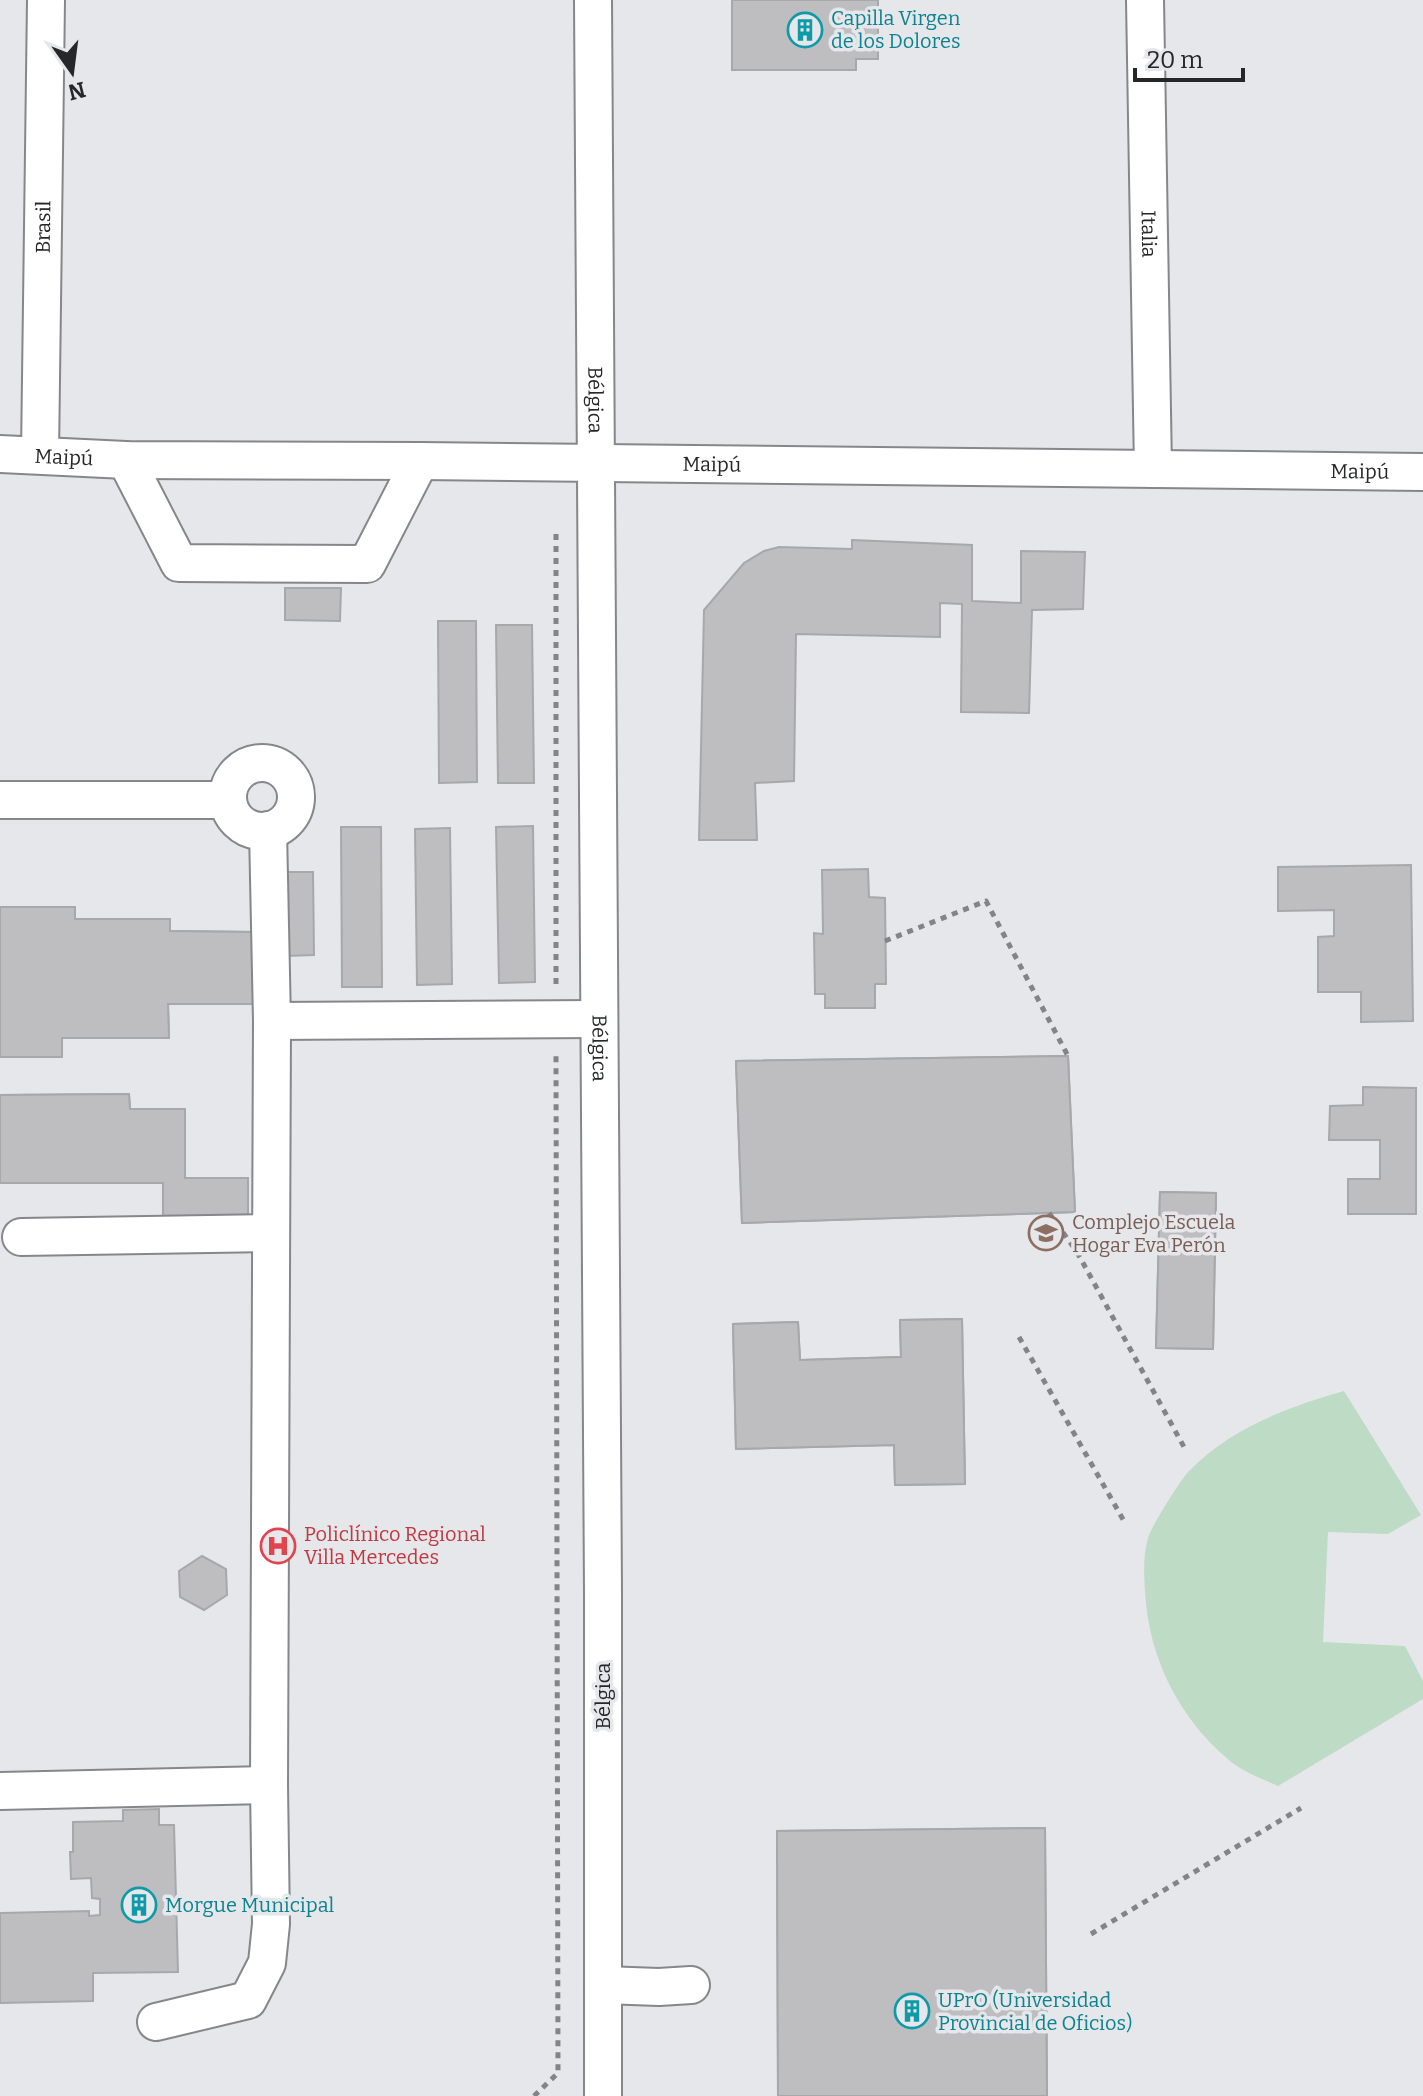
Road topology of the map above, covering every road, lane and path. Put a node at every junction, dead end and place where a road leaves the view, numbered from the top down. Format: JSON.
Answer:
{"nodes":[{"id":1,"x":46,"y":0,"type":"edge"},
{"id":2,"x":593,"y":0,"type":"edge"},
{"id":3,"x":1145,"y":0,"type":"edge"},
{"id":4,"x":0,"y":454,"type":"edge"},
{"id":5,"x":40,"y":455,"type":"junction"},
{"id":6,"x":126,"y":460,"type":"junction"},
{"id":7,"x":420,"y":461,"type":"junction"},
{"id":8,"x":596,"y":464,"type":"junction"},
{"id":9,"x":1153,"y":469,"type":"junction"},
{"id":10,"x":1423,"y":472,"type":"edge"},
{"id":11,"x":556,"y":529,"type":"dead end"},
{"id":12,"x":0,"y":800,"type":"edge"},
{"id":13,"x":228,"y":800,"type":"junction"},
{"id":14,"x":268,"y":830,"type":"junction"},
{"id":15,"x":885,"y":941,"type":"dead end"},
{"id":16,"x":556,"y":1019,"type":"junction"},
{"id":17,"x":599,"y":1019,"type":"junction"},
{"id":18,"x":272,"y":1021,"type":"junction"},
{"id":19,"x":1068,"y":1056,"type":"dead end"},
{"id":20,"x":1049,"y":1213,"type":"dead end"},
{"id":21,"x":271,"y":1233,"type":"junction"},
{"id":22,"x":21,"y":1237,"type":"dead end"},
{"id":23,"x":1019,"y":1337,"type":"dead end"},
{"id":24,"x":1184,"y":1447,"type":"dead end"},
{"id":25,"x":1124,"y":1521,"type":"dead end"},
{"id":26,"x":269,"y":1785,"type":"junction"},
{"id":27,"x":0,"y":1791,"type":"edge"},
{"id":28,"x":1301,"y":1808,"type":"dead end"},
{"id":29,"x":1091,"y":1934,"type":"dead end"},
{"id":30,"x":603,"y":1985,"type":"junction"},
{"id":31,"x":691,"y":1985,"type":"dead end"},
{"id":32,"x":156,"y":2022,"type":"dead end"},
{"id":33,"x":534,"y":2096,"type":"edge"},
{"id":34,"x":603,"y":2096,"type":"edge"}],
"edges":[{"from":1,"to":5,"type":"street","name":"Brasil"},
{"from":2,"to":8,"type":"street","name":"Bélgica"},
{"from":3,"to":9,"type":"street","name":"Italia"},
{"from":4,"to":5,"type":"street","name":"Maipú"},
{"from":5,"to":6,"type":"street","name":"Maipú"},
{"from":6,"to":7,"type":"street","name":"Maipú"},
{"from":6,"to":7,"type":"street"},
{"from":7,"to":8,"type":"street","name":"Maipú"},
{"from":8,"to":9,"type":"street","name":"Maipú"},
{"from":8,"to":17,"type":"street","name":"Bélgica"},
{"from":9,"to":10,"type":"street","name":"Maipú"},
{"from":11,"to":16,"type":"path"},
{"from":12,"to":13,"type":"street"},
{"from":13,"to":14,"type":"street"},
{"from":13,"to":14,"type":"street"},
{"from":14,"to":18,"type":"street"},
{"from":15,"to":19,"type":"path"},
{"from":16,"to":17,"type":"street"},
{"from":16,"to":18,"type":"street"},
{"from":16,"to":33,"type":"path"},
{"from":17,"to":30,"type":"street","name":"Bélgica"},
{"from":18,"to":21,"type":"street"},
{"from":20,"to":24,"type":"path"},
{"from":21,"to":22,"type":"street"},
{"from":21,"to":26,"type":"street"},
{"from":23,"to":25,"type":"path"},
{"from":26,"to":27,"type":"street"},
{"from":26,"to":32,"type":"street"},
{"from":28,"to":29,"type":"path"},
{"from":30,"to":31,"type":"street"},
{"from":30,"to":34,"type":"street","name":"Bélgica"}]}
